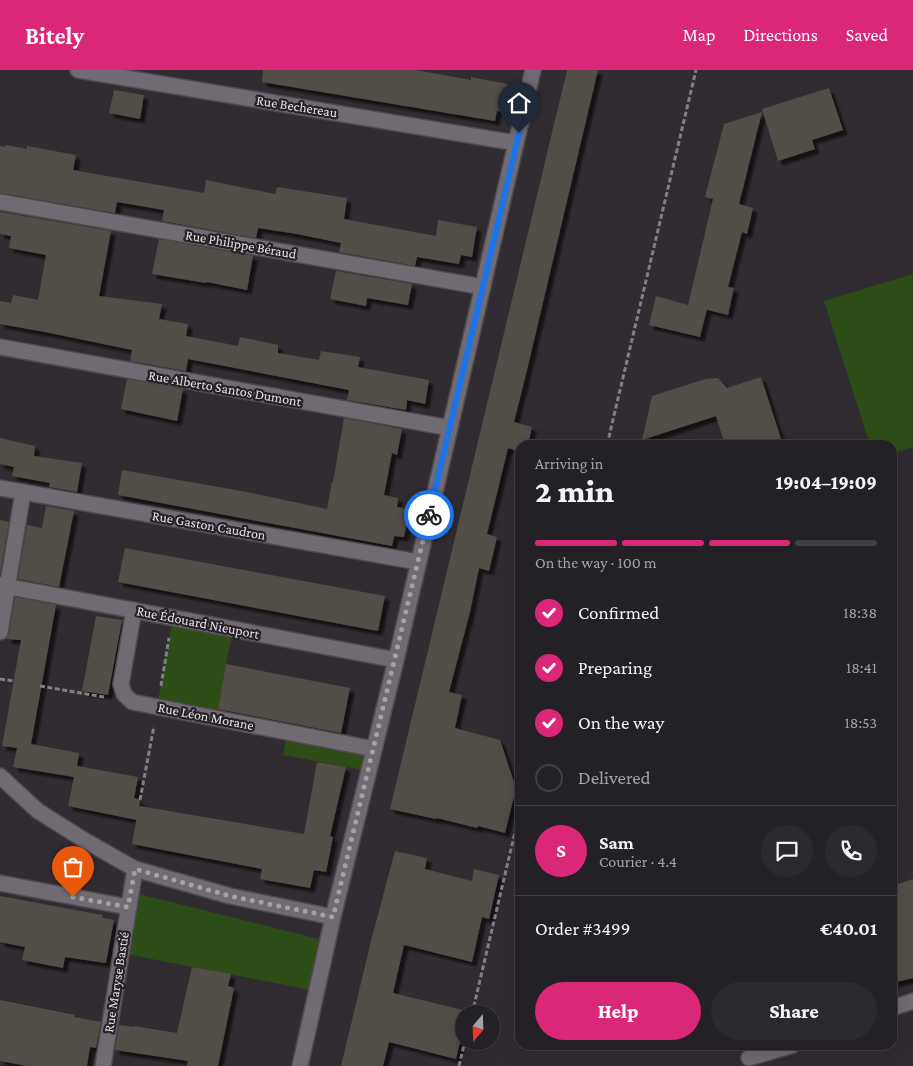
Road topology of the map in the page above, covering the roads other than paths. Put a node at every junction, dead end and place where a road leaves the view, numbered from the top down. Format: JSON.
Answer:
{"nodes":[{"id":1,"x":78,"y":70,"type":"edge"},
{"id":2,"x":533,"y":70,"type":"edge"},
{"id":3,"x":516,"y":143,"type":"junction"},
{"id":4,"x":0,"y":202,"type":"edge"},
{"id":5,"x":483,"y":286,"type":"junction"},
{"id":6,"x":0,"y":347,"type":"edge"},
{"id":7,"x":450,"y":428,"type":"junction"},
{"id":8,"x":0,"y":488,"type":"edge"},
{"id":9,"x":24,"y":492,"type":"junction"},
{"id":10,"x":418,"y":562,"type":"junction"},
{"id":11,"x":4,"y":586,"type":"edge"},
{"id":12,"x":134,"y":610,"type":"junction"},
{"id":13,"x":0,"y":632,"type":"edge"},
{"id":14,"x":396,"y":660,"type":"junction"},
{"id":15,"x":374,"y":748,"type":"junction"},
{"id":16,"x":0,"y":776,"type":"edge"},
{"id":17,"x":135,"y":869,"type":"junction"},
{"id":18,"x":0,"y":883,"type":"edge"},
{"id":19,"x":128,"y":907,"type":"junction"},
{"id":20,"x":333,"y":917,"type":"junction"},
{"id":21,"x":913,"y":1001,"type":"edge"},
{"id":22,"x":897,"y":1006,"type":"edge"},
{"id":23,"x":772,"y":1050,"type":"edge"},
{"id":24,"x":747,"y":1056,"type":"edge"},
{"id":25,"x":103,"y":1066,"type":"edge"},
{"id":26,"x":300,"y":1066,"type":"edge"}],
"edges":[{"from":1,"to":3,"type":"street","name":"Rue Bechereau"},
{"from":2,"to":3,"type":"street"},
{"from":3,"to":5,"type":"street"},
{"from":4,"to":5,"type":"street","name":"Rue Philippe Béraud"},
{"from":5,"to":7,"type":"street"},
{"from":6,"to":7,"type":"street","name":"Rue Alberto Santos Dumont"},
{"from":7,"to":10,"type":"street"},
{"from":8,"to":9,"type":"street","name":"Rue Gaston Caudron"},
{"from":9,"to":10,"type":"street","name":"Rue Gaston Caudron"},
{"from":9,"to":11,"type":"street"},
{"from":10,"to":14,"type":"street"},
{"from":11,"to":12,"type":"street","name":"Rue Édouard Nieuport"},
{"from":11,"to":13,"type":"street"},
{"from":12,"to":14,"type":"street","name":"Rue Édouard Nieuport"},
{"from":12,"to":15,"type":"street","name":"Rue Léon Morane"},
{"from":14,"to":15,"type":"street"},
{"from":15,"to":20,"type":"street"},
{"from":16,"to":17,"type":"street"},
{"from":17,"to":19,"type":"street","name":"Rue Maryse Bastié"},
{"from":17,"to":20,"type":"street"},
{"from":18,"to":19,"type":"street"},
{"from":19,"to":25,"type":"street","name":"Rue Maryse Bastié"},
{"from":20,"to":26,"type":"street"},
{"from":21,"to":22,"type":"street"},
{"from":23,"to":24,"type":"street"}]}
